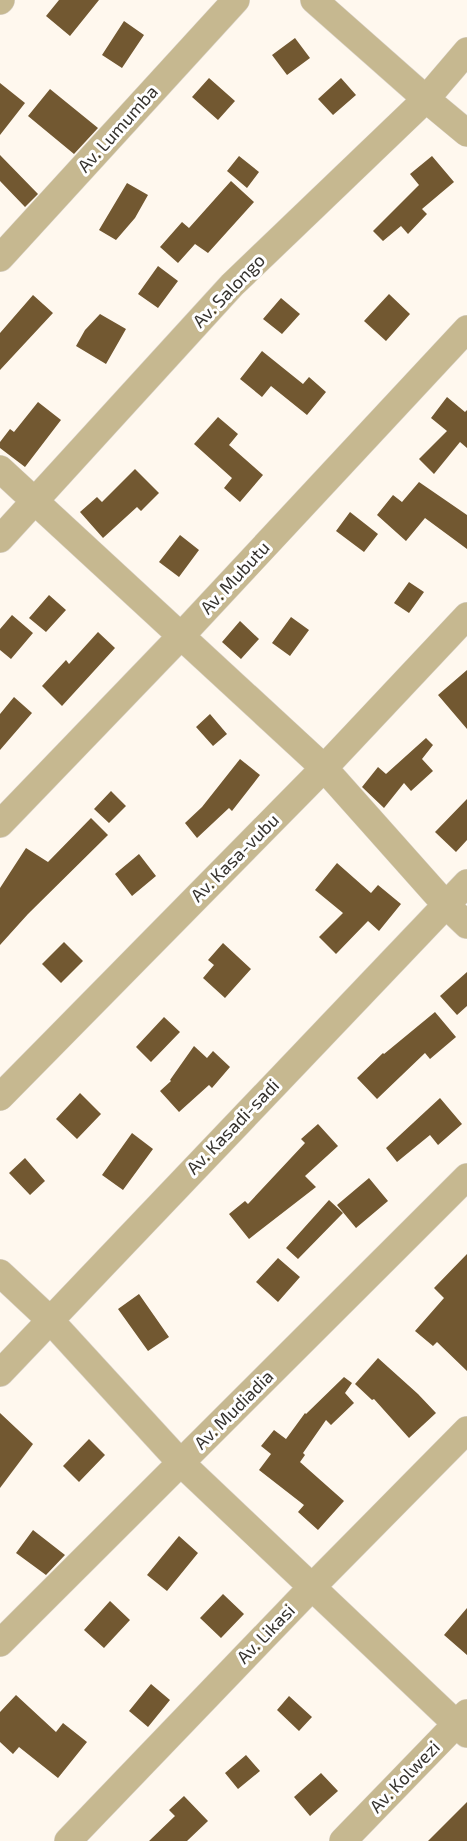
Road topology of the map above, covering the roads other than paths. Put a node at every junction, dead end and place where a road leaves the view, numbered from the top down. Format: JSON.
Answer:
{"nodes":[{"id":1,"x":236,"y":0,"type":"edge"},
{"id":2,"x":314,"y":0,"type":"edge"},
{"id":3,"x":467,"y":51,"type":"edge"},
{"id":4,"x":426,"y":99,"type":"junction"},
{"id":5,"x":467,"y":133,"type":"edge"},
{"id":6,"x":0,"y":258,"type":"edge"},
{"id":7,"x":467,"y":329,"type":"edge"},
{"id":8,"x":0,"y":469,"type":"edge"},
{"id":9,"x":34,"y":502,"type":"junction"},
{"id":10,"x":0,"y":539,"type":"edge"},
{"id":11,"x":467,"y":616,"type":"edge"},
{"id":12,"x":180,"y":636,"type":"junction"},
{"id":13,"x":324,"y":768,"type":"junction"},
{"id":14,"x":0,"y":824,"type":"edge"},
{"id":15,"x":467,"y":883,"type":"edge"},
{"id":16,"x":446,"y":905,"type":"junction"},
{"id":17,"x":467,"y":925,"type":"edge"},
{"id":18,"x":0,"y":1097,"type":"edge"},
{"id":19,"x":467,"y":1177,"type":"edge"},
{"id":20,"x":0,"y":1272,"type":"edge"},
{"id":21,"x":49,"y":1319,"type":"junction"},
{"id":22,"x":0,"y":1373,"type":"edge"},
{"id":23,"x":467,"y":1430,"type":"edge"},
{"id":24,"x":181,"y":1462,"type":"junction"},
{"id":25,"x":312,"y":1587,"type":"junction"},
{"id":26,"x":0,"y":1643,"type":"edge"},
{"id":27,"x":463,"y":1724,"type":"edge"},
{"id":28,"x":68,"y":1841,"type":"edge"},
{"id":29,"x":343,"y":1841,"type":"edge"}],
"edges":[{"from":1,"to":6,"type":"street","name":"Av. Lumumba"},
{"from":2,"to":4,"type":"street"},
{"from":3,"to":4,"type":"street","name":"Av. Salongo"},
{"from":4,"to":5,"type":"street"},
{"from":4,"to":9,"type":"street","name":"Av. Salongo"},
{"from":7,"to":12,"type":"street","name":"Av. Mubutu"},
{"from":8,"to":9,"type":"street"},
{"from":9,"to":10,"type":"street","name":"Av. Salongo"},
{"from":9,"to":12,"type":"street"},
{"from":11,"to":13,"type":"street","name":"Av. Kasa-vubu"},
{"from":12,"to":13,"type":"street"},
{"from":12,"to":14,"type":"street","name":"Av. Mubutu"},
{"from":13,"to":16,"type":"street"},
{"from":13,"to":18,"type":"street","name":"Av. Kasa-vubu"},
{"from":15,"to":16,"type":"street","name":"Av. Kasadi-sadi"},
{"from":16,"to":17,"type":"street"},
{"from":16,"to":21,"type":"street","name":"Av. Kasadi-sadi"},
{"from":19,"to":24,"type":"street","name":"Av. Mudiadia"},
{"from":20,"to":21,"type":"street"},
{"from":21,"to":22,"type":"street","name":"Av. Kasadi-sadi"},
{"from":21,"to":24,"type":"street"},
{"from":23,"to":25,"type":"street","name":"Av. Likasi"},
{"from":24,"to":25,"type":"street"},
{"from":24,"to":26,"type":"street","name":"Av. Mudiadia"},
{"from":25,"to":27,"type":"street"},
{"from":25,"to":28,"type":"street","name":"Av. Likasi"},
{"from":27,"to":29,"type":"street","name":"Av. Kolwezi"}]}
